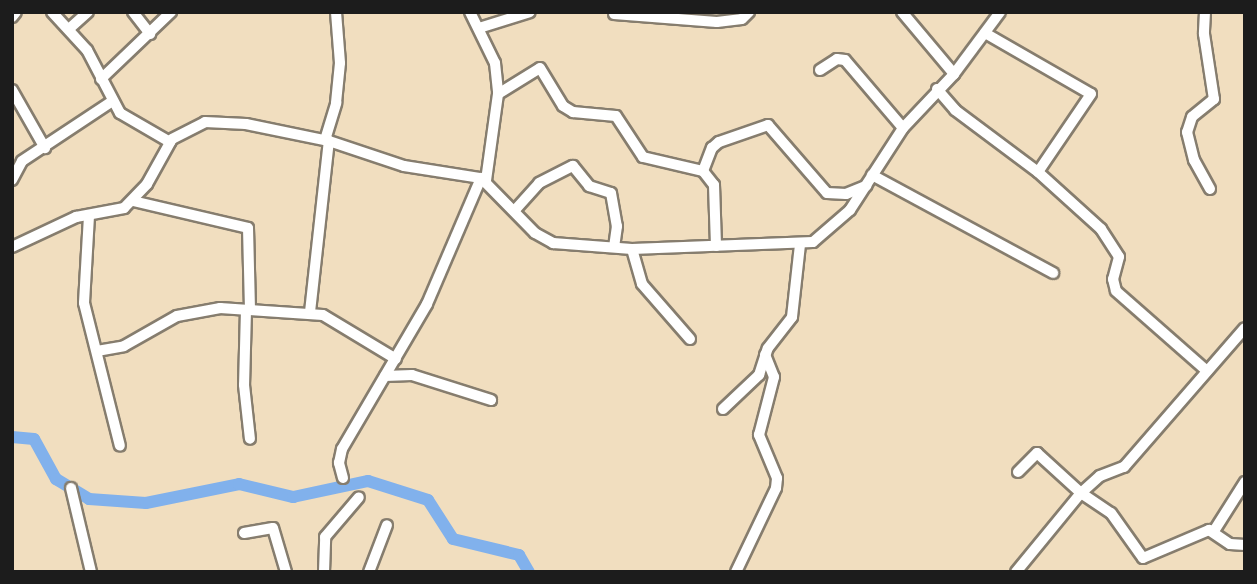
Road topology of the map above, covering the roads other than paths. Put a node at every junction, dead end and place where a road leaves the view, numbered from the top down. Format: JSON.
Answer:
{"nodes":[{"id":1,"x":16,"y":12,"type":"edge"},
{"id":2,"x":52,"y":12,"type":"edge"},
{"id":3,"x":88,"y":12,"type":"edge"},
{"id":4,"x":133,"y":12,"type":"edge"},
{"id":5,"x":337,"y":12,"type":"edge"},
{"id":6,"x":470,"y":12,"type":"edge"},
{"id":7,"x":530,"y":12,"type":"edge"},
{"id":8,"x":749,"y":12,"type":"edge"},
{"id":9,"x":902,"y":12,"type":"edge"},
{"id":10,"x":999,"y":12,"type":"edge"},
{"id":11,"x":1205,"y":12,"type":"edge"},
{"id":12,"x":168,"y":13,"type":"edge"},
{"id":13,"x":614,"y":14,"type":"dead end"},
{"id":14,"x":12,"y":17,"type":"edge"},
{"id":15,"x":70,"y":28,"type":"junction"},
{"id":16,"x":480,"y":28,"type":"junction"},
{"id":17,"x":985,"y":33,"type":"junction"},
{"id":18,"x":150,"y":34,"type":"junction"},
{"id":19,"x":820,"y":70,"type":"dead end"},
{"id":20,"x":954,"y":74,"type":"junction"},
{"id":21,"x":102,"y":79,"type":"junction"},
{"id":22,"x":937,"y":89,"type":"junction"},
{"id":23,"x":12,"y":90,"type":"edge"},
{"id":24,"x":498,"y":94,"type":"junction"},
{"id":25,"x":111,"y":102,"type":"junction"},
{"id":26,"x":903,"y":128,"type":"junction"},
{"id":27,"x":327,"y":141,"type":"junction"},
{"id":28,"x":170,"y":142,"type":"junction"},
{"id":29,"x":45,"y":148,"type":"junction"},
{"id":30,"x":704,"y":171,"type":"junction"},
{"id":31,"x":1038,"y":172,"type":"junction"},
{"id":32,"x":484,"y":179,"type":"junction"},
{"id":33,"x":12,"y":180,"type":"edge"},
{"id":34,"x":869,"y":180,"type":"junction"},
{"id":35,"x":1210,"y":189,"type":"dead end"},
{"id":36,"x":133,"y":201,"type":"junction"},
{"id":37,"x":515,"y":210,"type":"junction"},
{"id":38,"x":89,"y":216,"type":"junction"},
{"id":39,"x":800,"y":245,"type":"junction"},
{"id":40,"x":716,"y":246,"type":"junction"},
{"id":41,"x":12,"y":247,"type":"edge"},
{"id":42,"x":614,"y":247,"type":"junction"},
{"id":43,"x":632,"y":249,"type":"junction"},
{"id":44,"x":1053,"y":273,"type":"dead end"},
{"id":45,"x":248,"y":310,"type":"junction"},
{"id":46,"x":310,"y":312,"type":"junction"},
{"id":47,"x":1245,"y":328,"type":"edge"},
{"id":48,"x":690,"y":339,"type":"dead end"},
{"id":49,"x":97,"y":351,"type":"junction"},
{"id":50,"x":765,"y":355,"type":"junction"},
{"id":51,"x":397,"y":359,"type":"junction"},
{"id":52,"x":1207,"y":371,"type":"junction"},
{"id":53,"x":385,"y":376,"type":"junction"},
{"id":54,"x":491,"y":400,"type":"dead end"},
{"id":55,"x":723,"y":409,"type":"dead end"},
{"id":56,"x":250,"y":439,"type":"dead end"},
{"id":57,"x":120,"y":446,"type":"dead end"},
{"id":58,"x":1018,"y":472,"type":"dead end"},
{"id":59,"x":343,"y":478,"type":"dead end"},
{"id":60,"x":1245,"y":482,"type":"edge"},
{"id":61,"x":71,"y":488,"type":"dead end"},
{"id":62,"x":1081,"y":493,"type":"junction"},
{"id":63,"x":359,"y":498,"type":"dead end"},
{"id":64,"x":387,"y":525,"type":"dead end"},
{"id":65,"x":1214,"y":531,"type":"junction"},
{"id":66,"x":244,"y":533,"type":"dead end"},
{"id":67,"x":1245,"y":545,"type":"edge"},
{"id":68,"x":91,"y":572,"type":"edge"},
{"id":69,"x":286,"y":572,"type":"edge"},
{"id":70,"x":324,"y":572,"type":"edge"},
{"id":71,"x":369,"y":572,"type":"edge"},
{"id":72,"x":736,"y":572,"type":"edge"},
{"id":73,"x":1016,"y":572,"type":"edge"}],
"edges":[{"from":1,"to":14,"type":"street"},
{"from":2,"to":15,"type":"street"},
{"from":3,"to":15,"type":"street"},
{"from":4,"to":18,"type":"street"},
{"from":5,"to":27,"type":"street"},
{"from":6,"to":16,"type":"street"},
{"from":7,"to":16,"type":"street"},
{"from":8,"to":13,"type":"street"},
{"from":9,"to":20,"type":"street"},
{"from":10,"to":17,"type":"street"},
{"from":11,"to":35,"type":"street"},
{"from":12,"to":18,"type":"street"},
{"from":15,"to":21,"type":"street"},
{"from":16,"to":24,"type":"street"},
{"from":17,"to":20,"type":"street"},
{"from":17,"to":31,"type":"street"},
{"from":18,"to":21,"type":"street"},
{"from":19,"to":26,"type":"street"},
{"from":20,"to":22,"type":"street"},
{"from":21,"to":25,"type":"street"},
{"from":22,"to":26,"type":"street"},
{"from":22,"to":31,"type":"street"},
{"from":23,"to":29,"type":"street"},
{"from":24,"to":30,"type":"street"},
{"from":24,"to":32,"type":"street"},
{"from":25,"to":28,"type":"street"},
{"from":25,"to":29,"type":"street"},
{"from":26,"to":34,"type":"street"},
{"from":27,"to":28,"type":"street"},
{"from":27,"to":32,"type":"street"},
{"from":27,"to":46,"type":"street"},
{"from":28,"to":36,"type":"street"},
{"from":29,"to":33,"type":"street"},
{"from":30,"to":34,"type":"street"},
{"from":30,"to":40,"type":"street"},
{"from":31,"to":52,"type":"street"},
{"from":32,"to":37,"type":"street"},
{"from":32,"to":51,"type":"street"},
{"from":34,"to":39,"type":"street"},
{"from":34,"to":44,"type":"street"},
{"from":36,"to":38,"type":"street"},
{"from":36,"to":45,"type":"street"},
{"from":37,"to":42,"type":"street"},
{"from":37,"to":42,"type":"street"},
{"from":38,"to":41,"type":"street"},
{"from":38,"to":49,"type":"street"},
{"from":39,"to":40,"type":"street"},
{"from":39,"to":50,"type":"street"},
{"from":40,"to":43,"type":"street"},
{"from":42,"to":43,"type":"street"},
{"from":43,"to":48,"type":"street"},
{"from":45,"to":46,"type":"street"},
{"from":45,"to":49,"type":"street"},
{"from":45,"to":56,"type":"street"},
{"from":46,"to":51,"type":"street"},
{"from":47,"to":52,"type":"street"},
{"from":49,"to":57,"type":"street"},
{"from":50,"to":55,"type":"street"},
{"from":50,"to":72,"type":"street"},
{"from":51,"to":53,"type":"street"},
{"from":52,"to":62,"type":"street"},
{"from":53,"to":54,"type":"street"},
{"from":53,"to":59,"type":"street"},
{"from":58,"to":62,"type":"street"},
{"from":60,"to":65,"type":"street"},
{"from":61,"to":68,"type":"street"},
{"from":62,"to":65,"type":"street"},
{"from":62,"to":73,"type":"street"},
{"from":63,"to":70,"type":"street"},
{"from":64,"to":71,"type":"street"},
{"from":65,"to":67,"type":"street"},
{"from":66,"to":69,"type":"street"}]}
